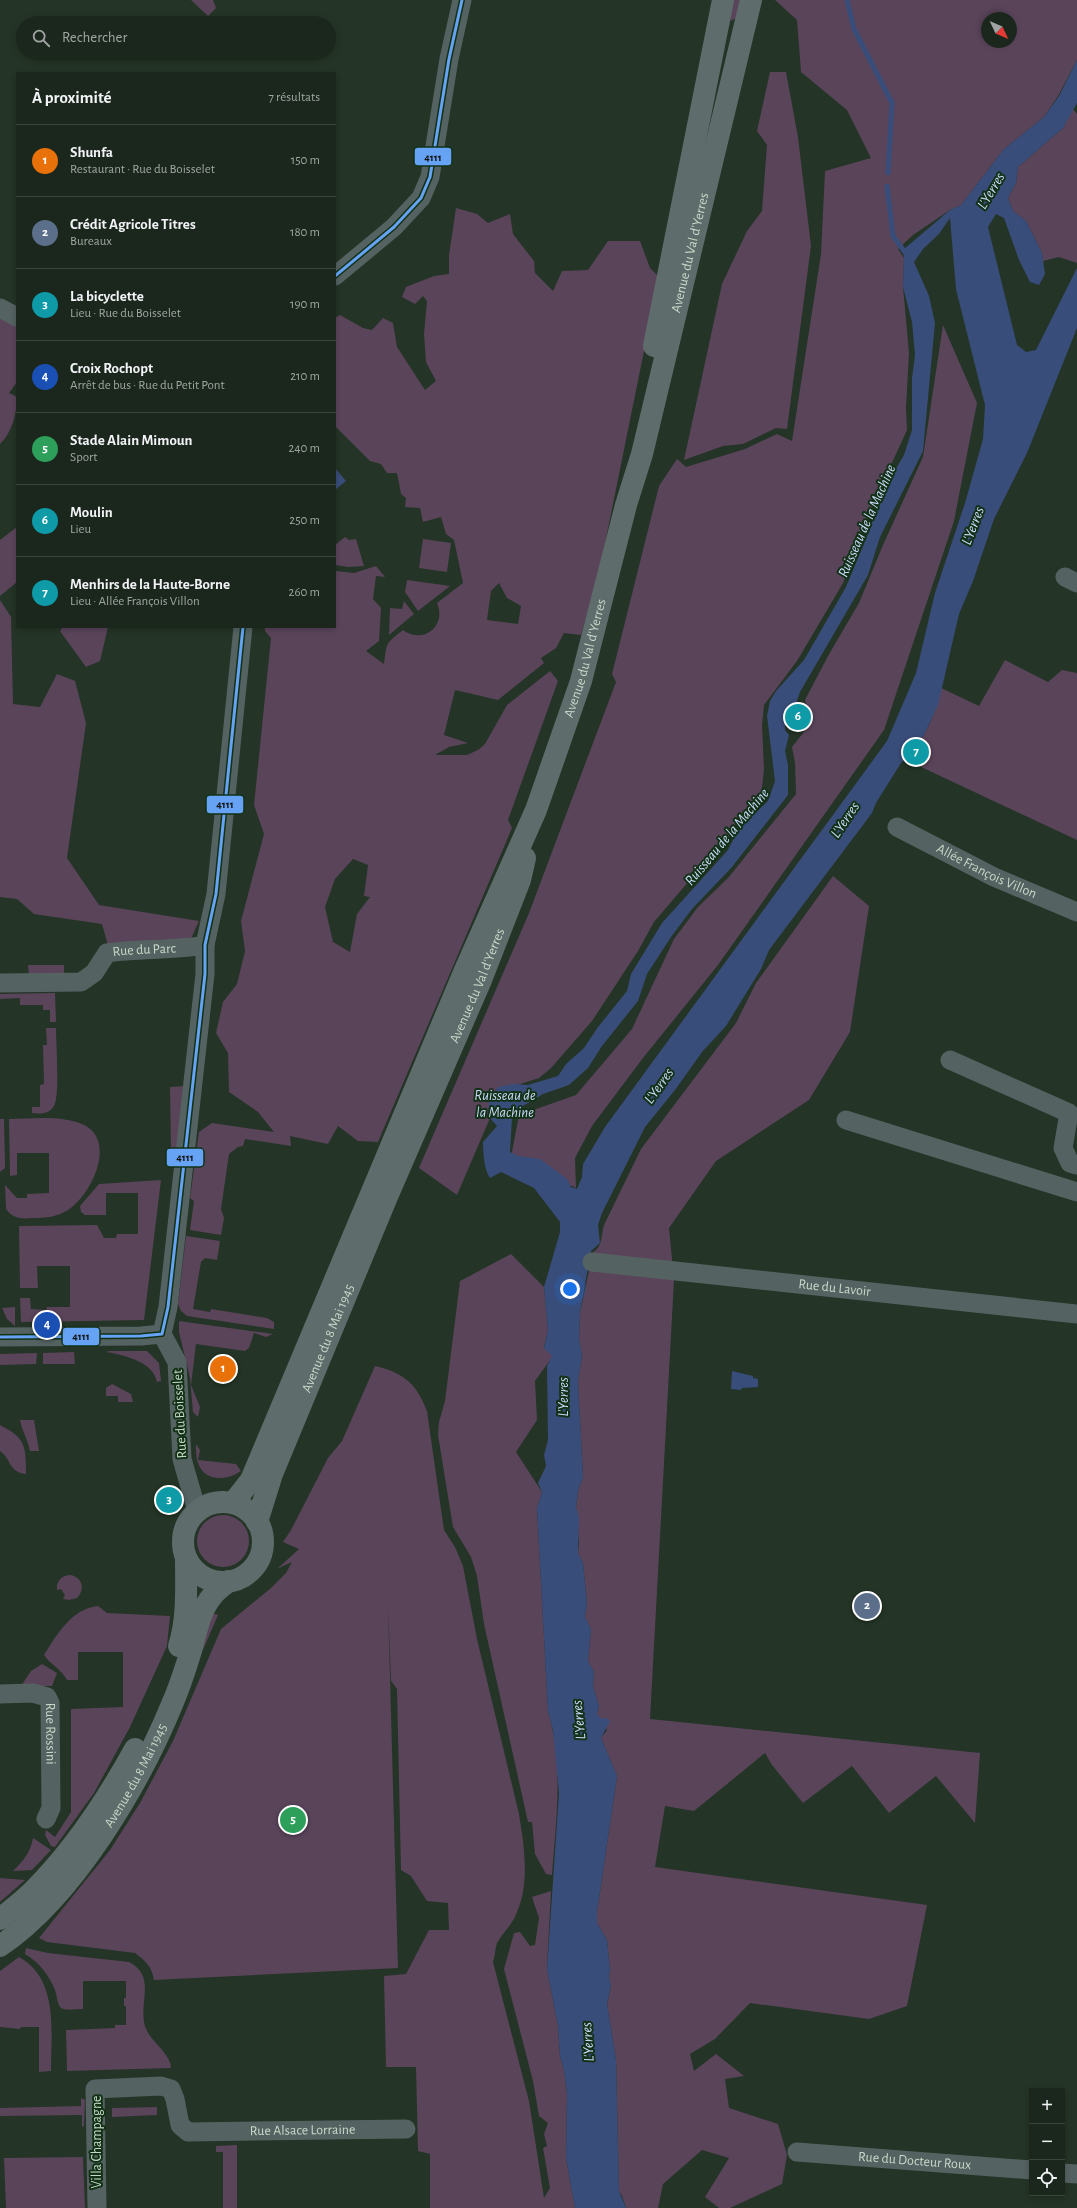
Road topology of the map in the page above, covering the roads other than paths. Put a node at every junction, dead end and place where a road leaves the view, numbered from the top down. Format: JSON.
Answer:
{"nodes":[{"id":1,"x":462,"y":0,"type":"edge"},
{"id":2,"x":723,"y":0,"type":"edge"},
{"id":3,"x":751,"y":0,"type":"edge"},
{"id":4,"x":336,"y":275,"type":"edge"},
{"id":5,"x":0,"y":308,"type":"edge"},
{"id":6,"x":16,"y":316,"type":"edge"},
{"id":7,"x":626,"y":505,"type":"junction"},
{"id":8,"x":243,"y":628,"type":"edge"},
{"id":9,"x":897,"y":827,"type":"dead end"},
{"id":10,"x":1077,"y":912,"type":"edge"},
{"id":11,"x":207,"y":938,"type":"junction"},
{"id":12,"x":0,"y":983,"type":"edge"},
{"id":13,"x":950,"y":1060,"type":"dead end"},
{"id":14,"x":846,"y":1120,"type":"dead end"},
{"id":15,"x":397,"y":1154,"type":"junction"},
{"id":16,"x":1077,"y":1165,"type":"edge"},
{"id":17,"x":1077,"y":1192,"type":"edge"},
{"id":18,"x":592,"y":1262,"type":"dead end"},
{"id":19,"x":1077,"y":1314,"type":"edge"},
{"id":20,"x":162,"y":1334,"type":"junction"},
{"id":21,"x":0,"y":1337,"type":"edge"},
{"id":22,"x":233,"y":1503,"type":"junction"},
{"id":23,"x":197,"y":1511,"type":"junction"},
{"id":24,"x":257,"y":1522,"type":"junction"},
{"id":25,"x":186,"y":1558,"type":"junction"},
{"id":26,"x":229,"y":1581,"type":"junction"},
{"id":27,"x":0,"y":1694,"type":"edge"},
{"id":28,"x":46,"y":1819,"type":"dead end"},
{"id":29,"x":0,"y":1919,"type":"edge"},
{"id":30,"x":0,"y":1946,"type":"edge"},
{"id":31,"x":406,"y":2129,"type":"dead end"},
{"id":32,"x":200,"y":2132,"type":"joint"},
{"id":33,"x":797,"y":2152,"type":"dead end"},
{"id":34,"x":1029,"y":2170,"type":"edge"},
{"id":35,"x":1065,"y":2173,"type":"edge"},
{"id":36,"x":1077,"y":2174,"type":"edge"},
{"id":37,"x":97,"y":2208,"type":"edge"}],
"edges":[{"from":1,"to":4,"type":"street"},
{"from":2,"to":7,"type":"main road","name":"Avenue du Val d'Yerres"},
{"from":3,"to":7,"type":"main road","name":"Avenue du Val d'Yerres"},
{"from":5,"to":6,"type":"street"},
{"from":7,"to":15,"type":"main road","name":"Avenue du Val d'Yerres"},
{"from":8,"to":11,"type":"street"},
{"from":9,"to":10,"type":"street","name":"Allée François Villon"},
{"from":11,"to":12,"type":"street","name":"Rue du Parc"},
{"from":11,"to":20,"type":"street"},
{"from":13,"to":16,"type":"street"},
{"from":14,"to":17,"type":"street"},
{"from":15,"to":22,"type":"main road","name":"Avenue du 8 Mai 1945"},
{"from":15,"to":24,"type":"main road","name":"Avenue du 8 Mai 1945"},
{"from":18,"to":19,"type":"street","name":"Rue du Lavoir"},
{"from":20,"to":21,"type":"street"},
{"from":20,"to":23,"type":"street","name":"Rue du Boisselet"},
{"from":22,"to":23,"type":"main road"},
{"from":22,"to":24,"type":"main road"},
{"from":23,"to":25,"type":"main road"},
{"from":24,"to":26,"type":"main road"},
{"from":25,"to":26,"type":"main road"},
{"from":25,"to":29,"type":"main road","name":"Avenue du 8 Mai 1945"},
{"from":26,"to":30,"type":"main road","name":"Avenue du 8 Mai 1945"},
{"from":27,"to":28,"type":"street","name":"Rue Rossini"},
{"from":31,"to":32,"type":"street","name":"Rue Alsace Lorraine"},
{"from":32,"to":37,"type":"street","name":"Villa Champagne"},
{"from":33,"to":34,"type":"street","name":"Rue du Docteur Roux"},
{"from":35,"to":36,"type":"street"}]}
